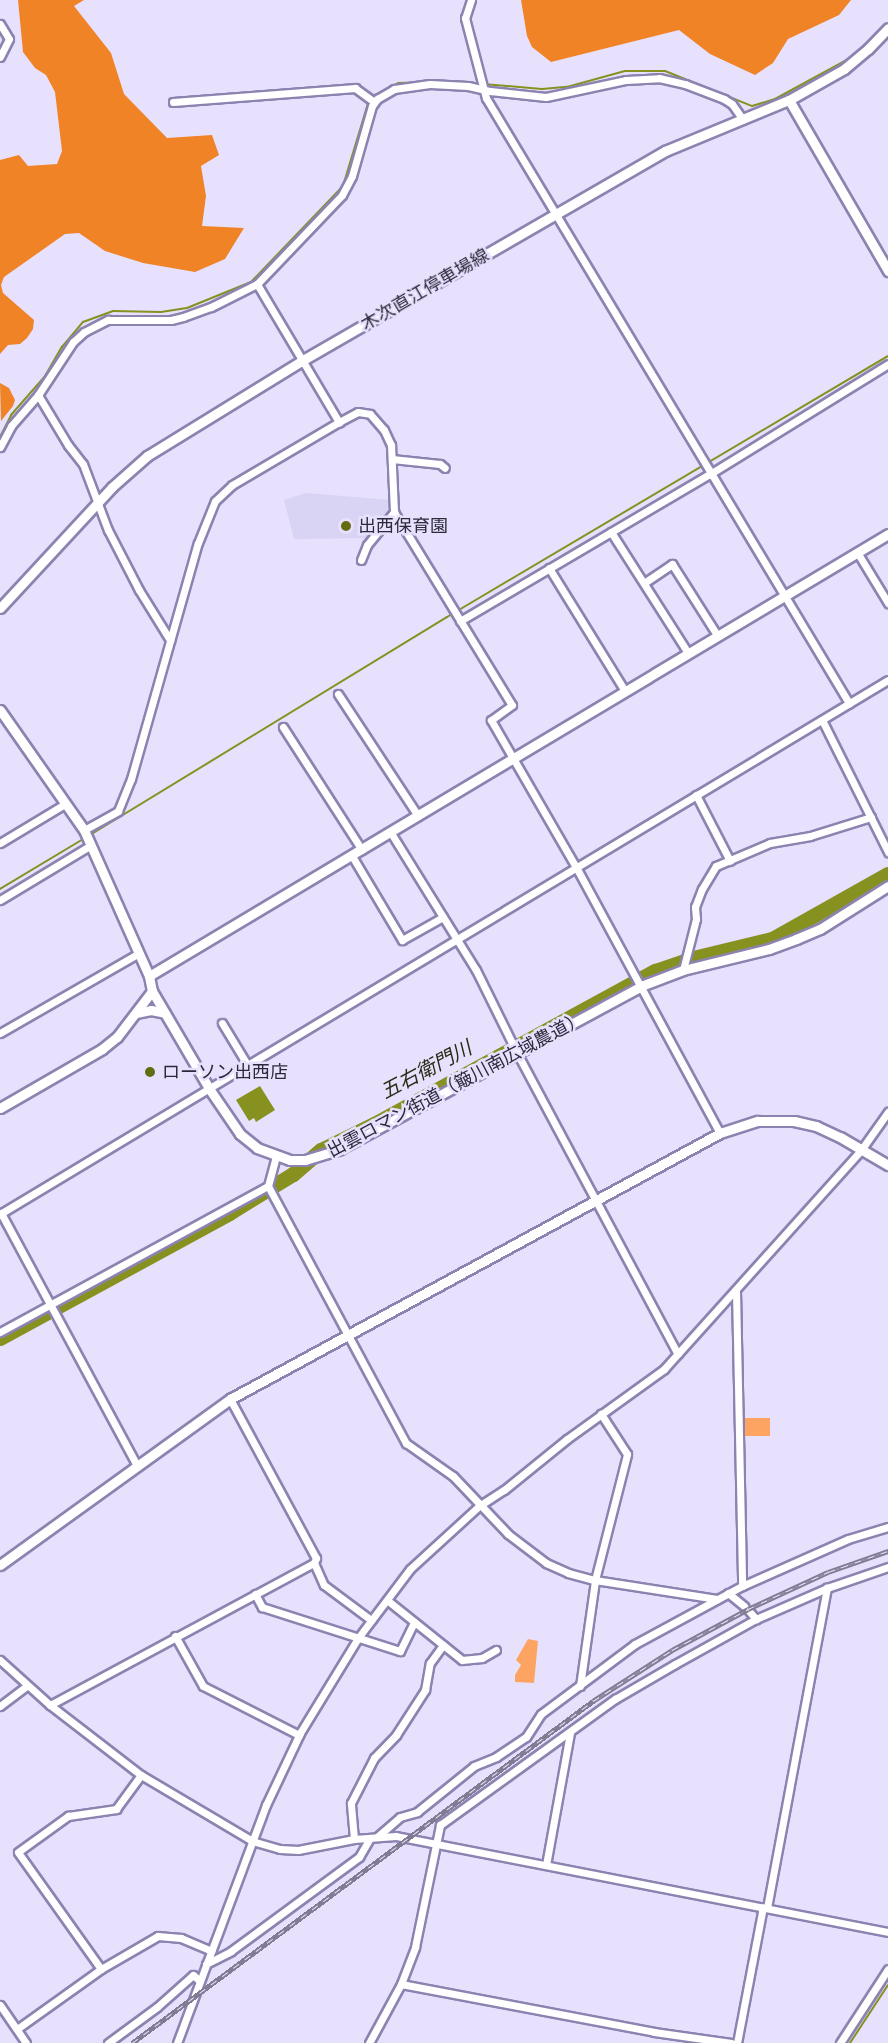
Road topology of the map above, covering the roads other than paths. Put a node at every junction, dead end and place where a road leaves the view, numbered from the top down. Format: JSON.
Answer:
{"nodes":[{"id":1,"x":471,"y":0,"type":"edge"},
{"id":2,"x":0,"y":24,"type":"edge"},
{"id":3,"x":888,"y":28,"type":"edge"},
{"id":4,"x":0,"y":57,"type":"edge"},
{"id":5,"x":482,"y":90,"type":"junction"},
{"id":6,"x":789,"y":100,"type":"junction"},
{"id":7,"x":173,"y":102,"type":"dead end"},
{"id":8,"x":374,"y":102,"type":"junction"},
{"id":9,"x":743,"y":120,"type":"junction"},
{"id":10,"x":556,"y":214,"type":"junction"},
{"id":11,"x":888,"y":271,"type":"edge"},
{"id":12,"x":257,"y":284,"type":"junction"},
{"id":13,"x":303,"y":360,"type":"junction"},
{"id":14,"x":888,"y":364,"type":"edge"},
{"id":15,"x":38,"y":395,"type":"junction"},
{"id":16,"x":339,"y":422,"type":"junction"},
{"id":17,"x":0,"y":447,"type":"edge"},
{"id":18,"x":392,"y":459,"type":"junction"},
{"id":19,"x":445,"y":468,"type":"dead end"},
{"id":20,"x":710,"y":474,"type":"junction"},
{"id":21,"x":99,"y":501,"type":"junction"},
{"id":22,"x":394,"y":513,"type":"junction"},
{"id":23,"x":611,"y":532,"type":"junction"},
{"id":24,"x":888,"y":534,"type":"edge"},
{"id":25,"x":857,"y":552,"type":"junction"},
{"id":26,"x":361,"y":560,"type":"dead end"},
{"id":27,"x":549,"y":568,"type":"junction"},
{"id":28,"x":644,"y":583,"type":"junction"},
{"id":29,"x":784,"y":595,"type":"junction"},
{"id":30,"x":888,"y":603,"type":"edge"},
{"id":31,"x":0,"y":608,"type":"edge"},
{"id":32,"x":460,"y":621,"type":"junction"},
{"id":33,"x":717,"y":635,"type":"junction"},
{"id":34,"x":170,"y":640,"type":"junction"},
{"id":35,"x":688,"y":653,"type":"junction"},
{"id":36,"x":888,"y":680,"type":"edge"},
{"id":37,"x":625,"y":691,"type":"junction"},
{"id":38,"x":338,"y":694,"type":"dead end"},
{"id":39,"x":849,"y":703,"type":"junction"},
{"id":40,"x":0,"y":710,"type":"edge"},
{"id":41,"x":822,"y":720,"type":"junction"},
{"id":42,"x":283,"y":727,"type":"dead end"},
{"id":43,"x":513,"y":759,"type":"junction"},
{"id":44,"x":696,"y":795,"type":"junction"},
{"id":45,"x":65,"y":804,"type":"junction"},
{"id":46,"x":418,"y":816,"type":"junction"},
{"id":47,"x":871,"y":817,"type":"junction"},
{"id":48,"x":84,"y":830,"type":"junction"},
{"id":49,"x":392,"y":833,"type":"junction"},
{"id":50,"x":0,"y":843,"type":"edge"},
{"id":51,"x":91,"y":845,"type":"junction"},
{"id":52,"x":362,"y":850,"type":"junction"},
{"id":53,"x":888,"y":852,"type":"edge"},
{"id":54,"x":352,"y":856,"type":"junction"},
{"id":55,"x":730,"y":861,"type":"junction"},
{"id":56,"x":576,"y":867,"type":"junction"},
{"id":57,"x":888,"y":886,"type":"edge"},
{"id":58,"x":0,"y":900,"type":"edge"},
{"id":59,"x":443,"y":917,"type":"junction"},
{"id":60,"x":456,"y":939,"type":"junction"},
{"id":61,"x":139,"y":953,"type":"junction"},
{"id":62,"x":683,"y":970,"type":"junction"},
{"id":63,"x":149,"y":976,"type":"junction"},
{"id":64,"x":641,"y":986,"type":"junction"},
{"id":65,"x":152,"y":991,"type":"junction"},
{"id":66,"x":136,"y":1013,"type":"junction"},
{"id":67,"x":165,"y":1013,"type":"junction"},
{"id":68,"x":222,"y":1023,"type":"dead end"},
{"id":69,"x":0,"y":1033,"type":"edge"},
{"id":70,"x":517,"y":1053,"type":"junction"},
{"id":71,"x":248,"y":1066,"type":"junction"},
{"id":72,"x":210,"y":1090,"type":"junction"},
{"id":73,"x":0,"y":1108,"type":"edge"},
{"id":74,"x":888,"y":1112,"type":"edge"},
{"id":75,"x":720,"y":1133,"type":"junction"},
{"id":76,"x":861,"y":1150,"type":"junction"},
{"id":77,"x":276,"y":1157,"type":"junction"},
{"id":78,"x":888,"y":1165,"type":"edge"},
{"id":79,"x":268,"y":1186,"type":"junction"},
{"id":80,"x":596,"y":1199,"type":"junction"},
{"id":81,"x":0,"y":1214,"type":"edge"},
{"id":82,"x":736,"y":1291,"type":"junction"},
{"id":83,"x":51,"y":1305,"type":"junction"},
{"id":84,"x":0,"y":1332,"type":"edge"},
{"id":85,"x":347,"y":1333,"type":"junction"},
{"id":86,"x":678,"y":1354,"type":"junction"},
{"id":87,"x":230,"y":1399,"type":"junction"},
{"id":88,"x":601,"y":1414,"type":"junction"},
{"id":89,"x":136,"y":1464,"type":"junction"},
{"id":90,"x":479,"y":1506,"type":"junction"},
{"id":91,"x":888,"y":1527,"type":"edge"},
{"id":92,"x":314,"y":1563,"type":"junction"},
{"id":93,"x":0,"y":1565,"type":"edge"},
{"id":94,"x":888,"y":1567,"type":"edge"},
{"id":95,"x":595,"y":1580,"type":"junction"},
{"id":96,"x":742,"y":1586,"type":"junction"},
{"id":97,"x":827,"y":1588,"type":"junction"},
{"id":98,"x":728,"y":1593,"type":"junction"},
{"id":99,"x":255,"y":1594,"type":"junction"},
{"id":100,"x":717,"y":1599,"type":"junction"},
{"id":101,"x":387,"y":1600,"type":"junction"},
{"id":102,"x":756,"y":1618,"type":"junction"},
{"id":103,"x":371,"y":1620,"type":"junction"},
{"id":104,"x":414,"y":1622,"type":"junction"},
{"id":105,"x":175,"y":1636,"type":"junction"},
{"id":106,"x":358,"y":1638,"type":"junction"},
{"id":107,"x":443,"y":1645,"type":"junction"},
{"id":108,"x":496,"y":1650,"type":"dead end"},
{"id":109,"x":0,"y":1660,"type":"edge"},
{"id":110,"x":27,"y":1686,"type":"junction"},
{"id":111,"x":580,"y":1686,"type":"junction"},
{"id":112,"x":50,"y":1705,"type":"junction"},
{"id":113,"x":0,"y":1706,"type":"edge"},
{"id":114,"x":570,"y":1733,"type":"junction"},
{"id":115,"x":299,"y":1735,"type":"junction"},
{"id":116,"x":141,"y":1775,"type":"junction"},
{"id":117,"x":373,"y":1837,"type":"junction"},
{"id":118,"x":354,"y":1839,"type":"junction"},
{"id":119,"x":252,"y":1841,"type":"junction"},
{"id":120,"x":435,"y":1844,"type":"junction"},
{"id":121,"x":546,"y":1865,"type":"junction"},
{"id":122,"x":765,"y":1908,"type":"junction"},
{"id":123,"x":888,"y":1932,"type":"edge"},
{"id":124,"x":211,"y":1951,"type":"junction"},
{"id":125,"x":206,"y":1964,"type":"junction"},
{"id":126,"x":101,"y":1969,"type":"junction"},
{"id":127,"x":888,"y":1969,"type":"edge"},
{"id":128,"x":200,"y":1981,"type":"junction"},
{"id":129,"x":401,"y":1984,"type":"junction"},
{"id":130,"x":0,"y":2005,"type":"edge"},
{"id":131,"x":17,"y":2029,"type":"junction"},
{"id":132,"x":27,"y":2043,"type":"edge"},
{"id":133,"x":108,"y":2043,"type":"edge"},
{"id":134,"x":177,"y":2043,"type":"edge"},
{"id":135,"x":369,"y":2043,"type":"edge"},
{"id":136,"x":731,"y":2043,"type":"edge"},
{"id":137,"x":737,"y":2043,"type":"edge"},
{"id":138,"x":840,"y":2043,"type":"edge"}],
"edges":[{"from":1,"to":5,"type":"street"},
{"from":2,"to":4,"type":"street"},
{"from":3,"to":6,"type":"street","name":"木次直江停車場線"},
{"from":5,"to":8,"type":"street"},
{"from":5,"to":9,"type":"street"},
{"from":5,"to":10,"type":"street"},
{"from":6,"to":9,"type":"street","name":"木次直江停車場線"},
{"from":6,"to":11,"type":"street"},
{"from":7,"to":8,"type":"street"},
{"from":8,"to":12,"type":"street"},
{"from":9,"to":10,"type":"street","name":"木次直江停車場線"},
{"from":10,"to":13,"type":"street","name":"木次直江停車場線"},
{"from":10,"to":20,"type":"street"},
{"from":12,"to":13,"type":"street"},
{"from":12,"to":15,"type":"street"},
{"from":13,"to":16,"type":"street"},
{"from":13,"to":21,"type":"street","name":"木次直江停車場線"},
{"from":14,"to":20,"type":"street"},
{"from":15,"to":17,"type":"street"},
{"from":15,"to":21,"type":"street"},
{"from":16,"to":18,"type":"street"},
{"from":16,"to":34,"type":"street"},
{"from":18,"to":19,"type":"street"},
{"from":18,"to":22,"type":"street"},
{"from":20,"to":23,"type":"street"},
{"from":20,"to":29,"type":"street"},
{"from":21,"to":31,"type":"street","name":"木次直江停車場線"},
{"from":21,"to":34,"type":"street"},
{"from":22,"to":26,"type":"street"},
{"from":22,"to":32,"type":"street"},
{"from":23,"to":27,"type":"street"},
{"from":23,"to":28,"type":"street"},
{"from":24,"to":25,"type":"street"},
{"from":25,"to":29,"type":"street"},
{"from":25,"to":30,"type":"street"},
{"from":27,"to":32,"type":"street"},
{"from":27,"to":37,"type":"street"},
{"from":28,"to":33,"type":"street"},
{"from":28,"to":35,"type":"street"},
{"from":29,"to":33,"type":"street"},
{"from":29,"to":39,"type":"street"},
{"from":32,"to":43,"type":"street"},
{"from":33,"to":35,"type":"street"},
{"from":34,"to":48,"type":"street"},
{"from":35,"to":37,"type":"street"},
{"from":36,"to":39,"type":"street"},
{"from":37,"to":43,"type":"street"},
{"from":38,"to":46,"type":"street"},
{"from":39,"to":41,"type":"street"},
{"from":40,"to":45,"type":"street","name":"出雲ロマン街道（簸川南広域農道）"},
{"from":41,"to":44,"type":"street"},
{"from":41,"to":47,"type":"street"},
{"from":42,"to":52,"type":"street"},
{"from":43,"to":46,"type":"street"},
{"from":43,"to":56,"type":"street"},
{"from":44,"to":55,"type":"street"},
{"from":44,"to":56,"type":"street"},
{"from":45,"to":48,"type":"street","name":"出雲ロマン街道（簸川南広域農道）"},
{"from":45,"to":50,"type":"street"},
{"from":46,"to":49,"type":"street"},
{"from":47,"to":53,"type":"street"},
{"from":47,"to":55,"type":"street"},
{"from":48,"to":51,"type":"street","name":"出雲ロマン街道（簸川南広域農道）"},
{"from":49,"to":52,"type":"street"},
{"from":49,"to":59,"type":"street"},
{"from":51,"to":58,"type":"street"},
{"from":51,"to":61,"type":"street","name":"出雲ロマン街道（簸川南広域農道）"},
{"from":52,"to":54,"type":"street"},
{"from":54,"to":59,"type":"street"},
{"from":54,"to":63,"type":"street"},
{"from":55,"to":62,"type":"street"},
{"from":56,"to":60,"type":"street"},
{"from":56,"to":64,"type":"street"},
{"from":57,"to":62,"type":"street","name":"出雲ロマン街道（簸川南広域農道）"},
{"from":59,"to":60,"type":"street"},
{"from":60,"to":70,"type":"street"},
{"from":60,"to":71,"type":"street"},
{"from":61,"to":63,"type":"street","name":"出雲ロマン街道（簸川南広域農道）"},
{"from":61,"to":69,"type":"street"},
{"from":62,"to":64,"type":"street","name":"出雲ロマン街道（簸川南広域農道）"},
{"from":63,"to":65,"type":"street","name":"出雲ロマン街道（簸川南広域農道）"},
{"from":64,"to":70,"type":"street","name":"出雲ロマン街道（簸川南広域農道）"},
{"from":64,"to":75,"type":"street"},
{"from":65,"to":66,"type":"street"},
{"from":65,"to":67,"type":"street","name":"出雲ロマン街道（簸川南広域農道）"},
{"from":66,"to":67,"type":"street"},
{"from":66,"to":73,"type":"street"},
{"from":67,"to":72,"type":"street","name":"出雲ロマン街道（簸川南広域農道）"},
{"from":68,"to":71,"type":"street"},
{"from":70,"to":77,"type":"street","name":"出雲ロマン街道（簸川南広域農道）"},
{"from":70,"to":80,"type":"street"},
{"from":71,"to":72,"type":"street"},
{"from":72,"to":77,"type":"street","name":"出雲ロマン街道（簸川南広域農道）"},
{"from":72,"to":81,"type":"street"},
{"from":74,"to":76,"type":"street"},
{"from":75,"to":76,"type":"street"},
{"from":75,"to":80,"type":"street"},
{"from":76,"to":78,"type":"street"},
{"from":76,"to":82,"type":"street"},
{"from":77,"to":79,"type":"street"},
{"from":79,"to":83,"type":"street"},
{"from":79,"to":85,"type":"street"},
{"from":80,"to":85,"type":"street"},
{"from":80,"to":86,"type":"street"},
{"from":81,"to":83,"type":"street"},
{"from":82,"to":86,"type":"street"},
{"from":82,"to":96,"type":"street"},
{"from":83,"to":84,"type":"street"},
{"from":83,"to":89,"type":"street"},
{"from":85,"to":87,"type":"street"},
{"from":85,"to":90,"type":"street"},
{"from":86,"to":88,"type":"street"},
{"from":87,"to":89,"type":"street"},
{"from":87,"to":92,"type":"street"},
{"from":88,"to":90,"type":"street"},
{"from":88,"to":95,"type":"street"},
{"from":89,"to":93,"type":"street"},
{"from":90,"to":95,"type":"street"},
{"from":90,"to":101,"type":"street"},
{"from":91,"to":96,"type":"street"},
{"from":92,"to":99,"type":"street"},
{"from":92,"to":103,"type":"street"},
{"from":94,"to":97,"type":"street"},
{"from":95,"to":100,"type":"street"},
{"from":95,"to":111,"type":"street"},
{"from":96,"to":98,"type":"street"},
{"from":97,"to":102,"type":"street"},
{"from":97,"to":122,"type":"street"},
{"from":98,"to":100,"type":"street"},
{"from":98,"to":102,"type":"street"},
{"from":99,"to":105,"type":"street"},
{"from":99,"to":106,"type":"street"},
{"from":100,"to":111,"type":"street"},
{"from":101,"to":103,"type":"street"},
{"from":101,"to":104,"type":"street"},
{"from":102,"to":114,"type":"street"},
{"from":103,"to":106,"type":"street"},
{"from":104,"to":106,"type":"street"},
{"from":104,"to":107,"type":"street"},
{"from":105,"to":112,"type":"street"},
{"from":105,"to":115,"type":"street"},
{"from":106,"to":115,"type":"street"},
{"from":107,"to":108,"type":"street"},
{"from":107,"to":118,"type":"street"},
{"from":109,"to":110,"type":"street"},
{"from":110,"to":112,"type":"street"},
{"from":110,"to":113,"type":"street"},
{"from":111,"to":117,"type":"street"},
{"from":112,"to":116,"type":"street"},
{"from":114,"to":120,"type":"street"},
{"from":114,"to":121,"type":"street"},
{"from":115,"to":119,"type":"street"},
{"from":116,"to":119,"type":"street"},
{"from":116,"to":126,"type":"street"},
{"from":117,"to":118,"type":"street"},
{"from":117,"to":120,"type":"street"},
{"from":117,"to":125,"type":"street"},
{"from":118,"to":119,"type":"street"},
{"from":119,"to":124,"type":"street"},
{"from":120,"to":121,"type":"street"},
{"from":120,"to":129,"type":"street"},
{"from":121,"to":122,"type":"street"},
{"from":122,"to":123,"type":"street"},
{"from":122,"to":137,"type":"street"},
{"from":124,"to":125,"type":"street"},
{"from":124,"to":126,"type":"street"},
{"from":125,"to":128,"type":"street"},
{"from":126,"to":131,"type":"street"},
{"from":127,"to":138,"type":"street"},
{"from":128,"to":133,"type":"street"},
{"from":128,"to":134,"type":"street"},
{"from":129,"to":135,"type":"street"},
{"from":129,"to":136,"type":"street"},
{"from":130,"to":131,"type":"street"},
{"from":131,"to":132,"type":"street"}]}
